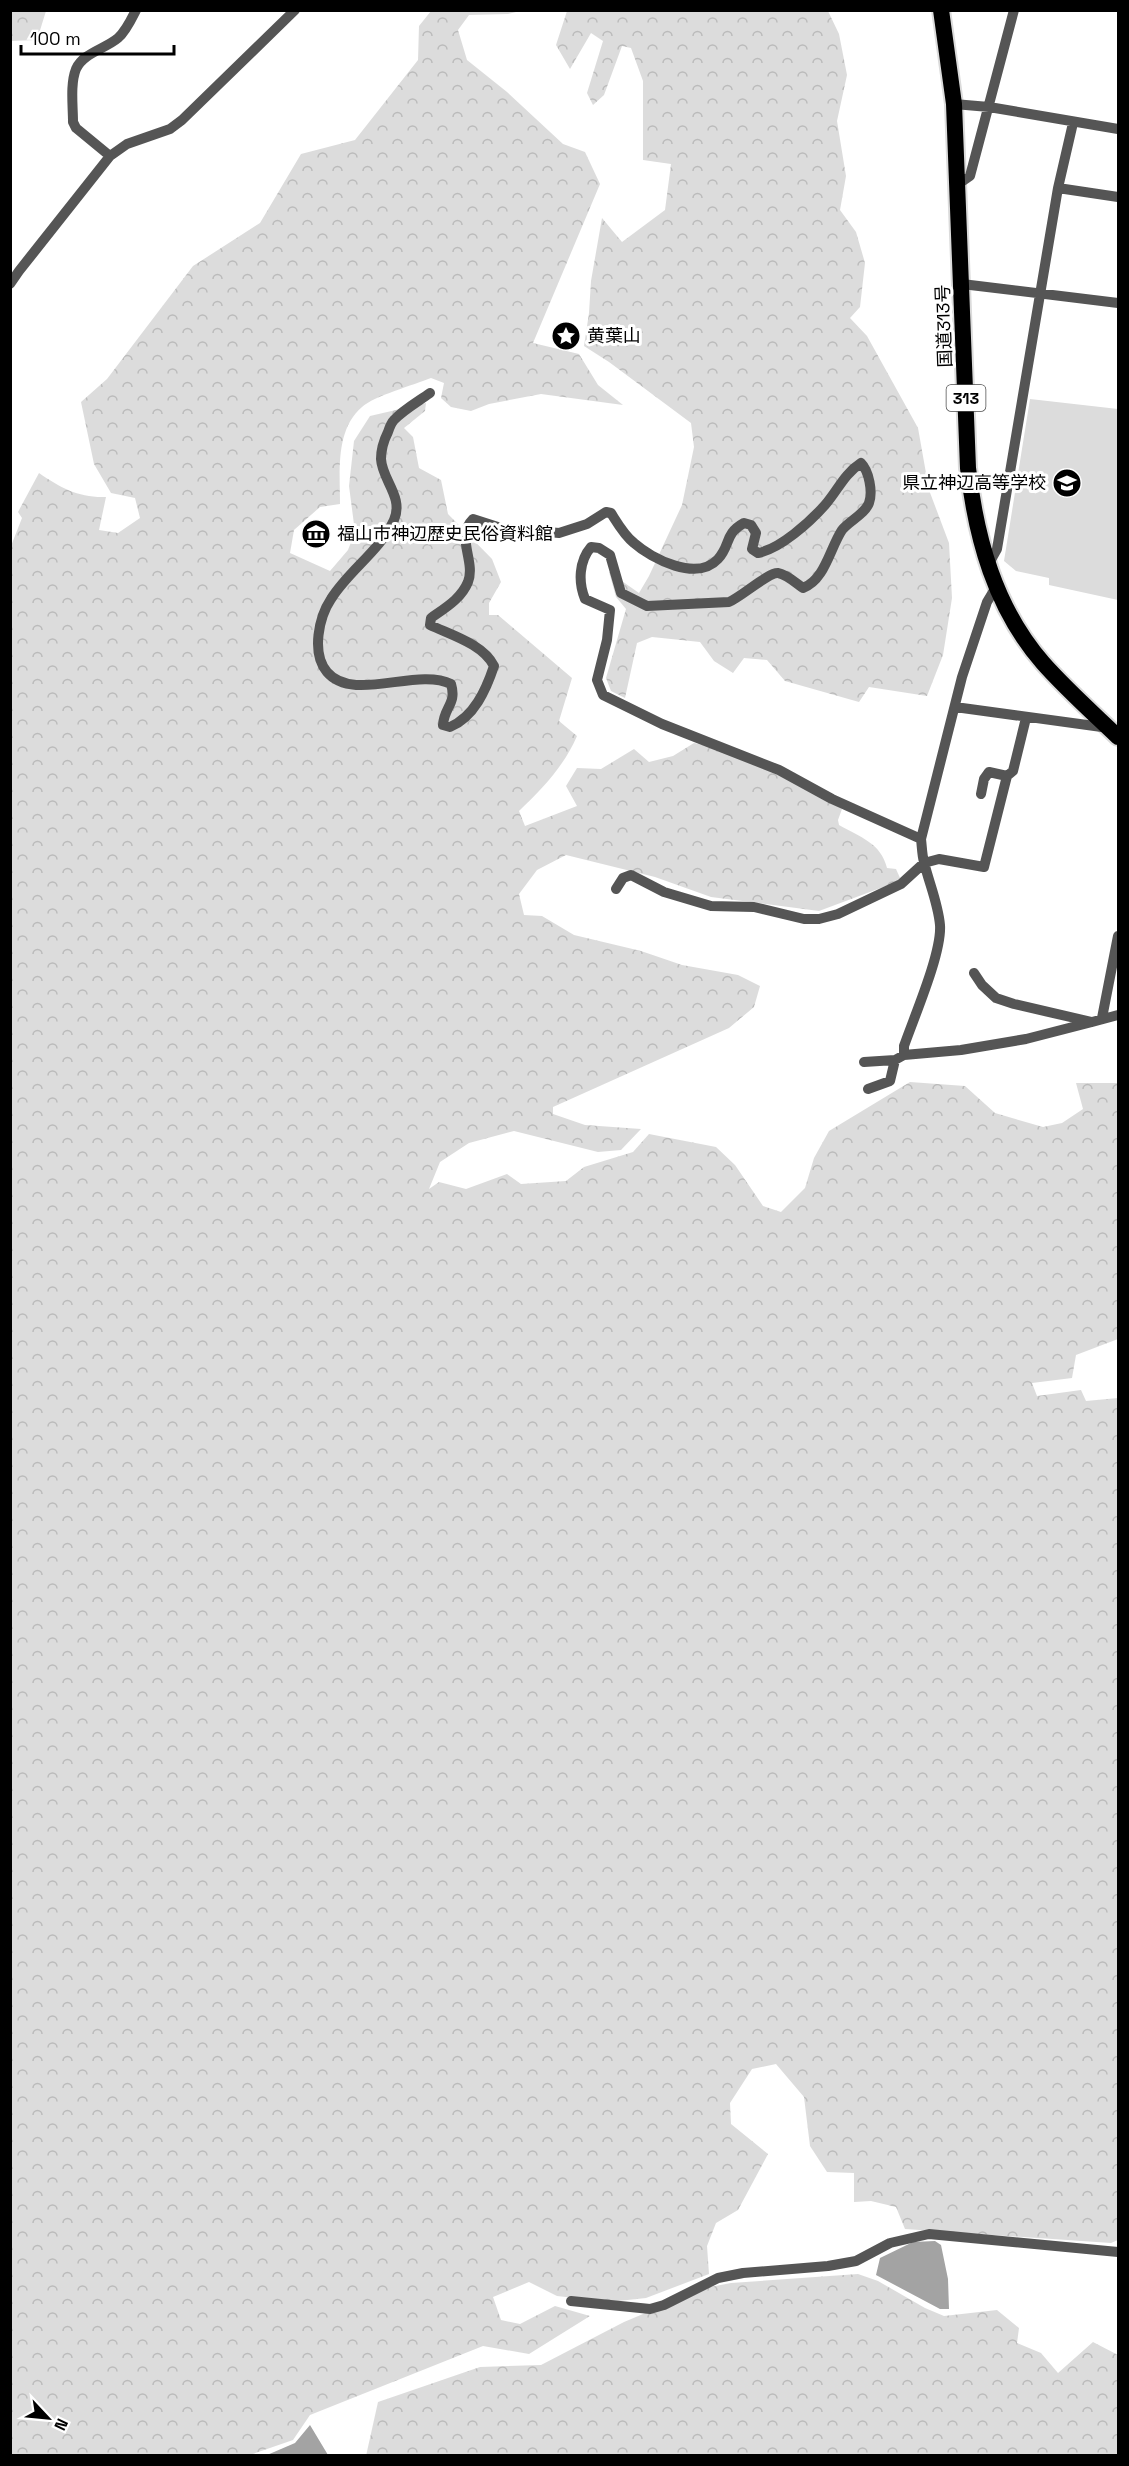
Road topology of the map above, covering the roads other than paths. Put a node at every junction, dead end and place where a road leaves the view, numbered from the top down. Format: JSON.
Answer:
{"nodes":[{"id":1,"x":136,"y":10,"type":"edge"},
{"id":2,"x":295,"y":10,"type":"edge"},
{"id":3,"x":941,"y":10,"type":"edge"},
{"id":4,"x":1014,"y":10,"type":"edge"},
{"id":5,"x":954,"y":104,"type":"junction"},
{"id":6,"x":989,"y":107,"type":"junction"},
{"id":7,"x":1073,"y":123,"type":"junction"},
{"id":8,"x":1119,"y":129,"type":"edge"},
{"id":9,"x":110,"y":156,"type":"junction"},
{"id":10,"x":957,"y":185,"type":"junction"},
{"id":11,"x":1058,"y":188,"type":"junction"},
{"id":12,"x":1119,"y":197,"type":"edge"},
{"id":13,"x":10,"y":284,"type":"edge"},
{"id":14,"x":962,"y":285,"type":"junction"},
{"id":15,"x":1040,"y":293,"type":"junction"},
{"id":16,"x":1119,"y":303,"type":"edge"},
{"id":17,"x":430,"y":393,"type":"dead end"},
{"id":18,"x":988,"y":565,"type":"junction"},
{"id":19,"x":996,"y":587,"type":"junction"},
{"id":20,"x":955,"y":707,"type":"junction"},
{"id":21,"x":1026,"y":718,"type":"junction"},
{"id":22,"x":1115,"y":731,"type":"edge"},
{"id":23,"x":1007,"y":776,"type":"junction"},
{"id":24,"x":981,"y":794,"type":"dead end"},
{"id":25,"x":921,"y":839,"type":"junction"},
{"id":26,"x":924,"y":863,"type":"junction"},
{"id":27,"x":616,"y":889,"type":"dead end"},
{"id":28,"x":1118,"y":938,"type":"edge"},
{"id":29,"x":1115,"y":969,"type":"edge"},
{"id":30,"x":974,"y":973,"type":"dead end"},
{"id":31,"x":1119,"y":1015,"type":"edge"},
{"id":32,"x":1097,"y":1020,"type":"junction"},
{"id":33,"x":900,"y":1058,"type":"junction"},
{"id":34,"x":864,"y":1062,"type":"dead end"},
{"id":35,"x":868,"y":1089,"type":"dead end"},
{"id":36,"x":1119,"y":2252,"type":"edge"},
{"id":37,"x":572,"y":2301,"type":"dead end"}],
"edges":[{"from":1,"to":9,"type":"street"},
{"from":2,"to":9,"type":"street"},
{"from":3,"to":5,"type":"highway","name":"国道313号","number":"313"},
{"from":4,"to":6,"type":"street"},
{"from":5,"to":6,"type":"street"},
{"from":5,"to":10,"type":"highway","name":"国道313号","number":"313"},
{"from":6,"to":7,"type":"street"},
{"from":6,"to":10,"type":"street"},
{"from":7,"to":8,"type":"street"},
{"from":7,"to":11,"type":"street"},
{"from":9,"to":13,"type":"street"},
{"from":10,"to":14,"type":"highway","name":"国道313号","number":"313"},
{"from":11,"to":12,"type":"street"},
{"from":11,"to":15,"type":"street"},
{"from":14,"to":15,"type":"street"},
{"from":14,"to":18,"type":"highway","name":"国道313号","number":"313"},
{"from":15,"to":16,"type":"street"},
{"from":15,"to":18,"type":"street"},
{"from":17,"to":25,"type":"street"},
{"from":18,"to":19,"type":"highway","name":"国道313号","number":"313"},
{"from":19,"to":20,"type":"street"},
{"from":19,"to":22,"type":"highway","name":"国道313号","number":"313"},
{"from":20,"to":21,"type":"street"},
{"from":20,"to":25,"type":"street"},
{"from":21,"to":22,"type":"street"},
{"from":21,"to":23,"type":"street"},
{"from":23,"to":24,"type":"street"},
{"from":23,"to":26,"type":"street"},
{"from":25,"to":26,"type":"street"},
{"from":26,"to":27,"type":"street"},
{"from":26,"to":33,"type":"street"},
{"from":28,"to":29,"type":"street"},
{"from":29,"to":32,"type":"street"},
{"from":30,"to":32,"type":"street"},
{"from":31,"to":32,"type":"street"},
{"from":32,"to":33,"type":"street"},
{"from":33,"to":34,"type":"street"},
{"from":33,"to":35,"type":"street"},
{"from":36,"to":37,"type":"street"}]}
